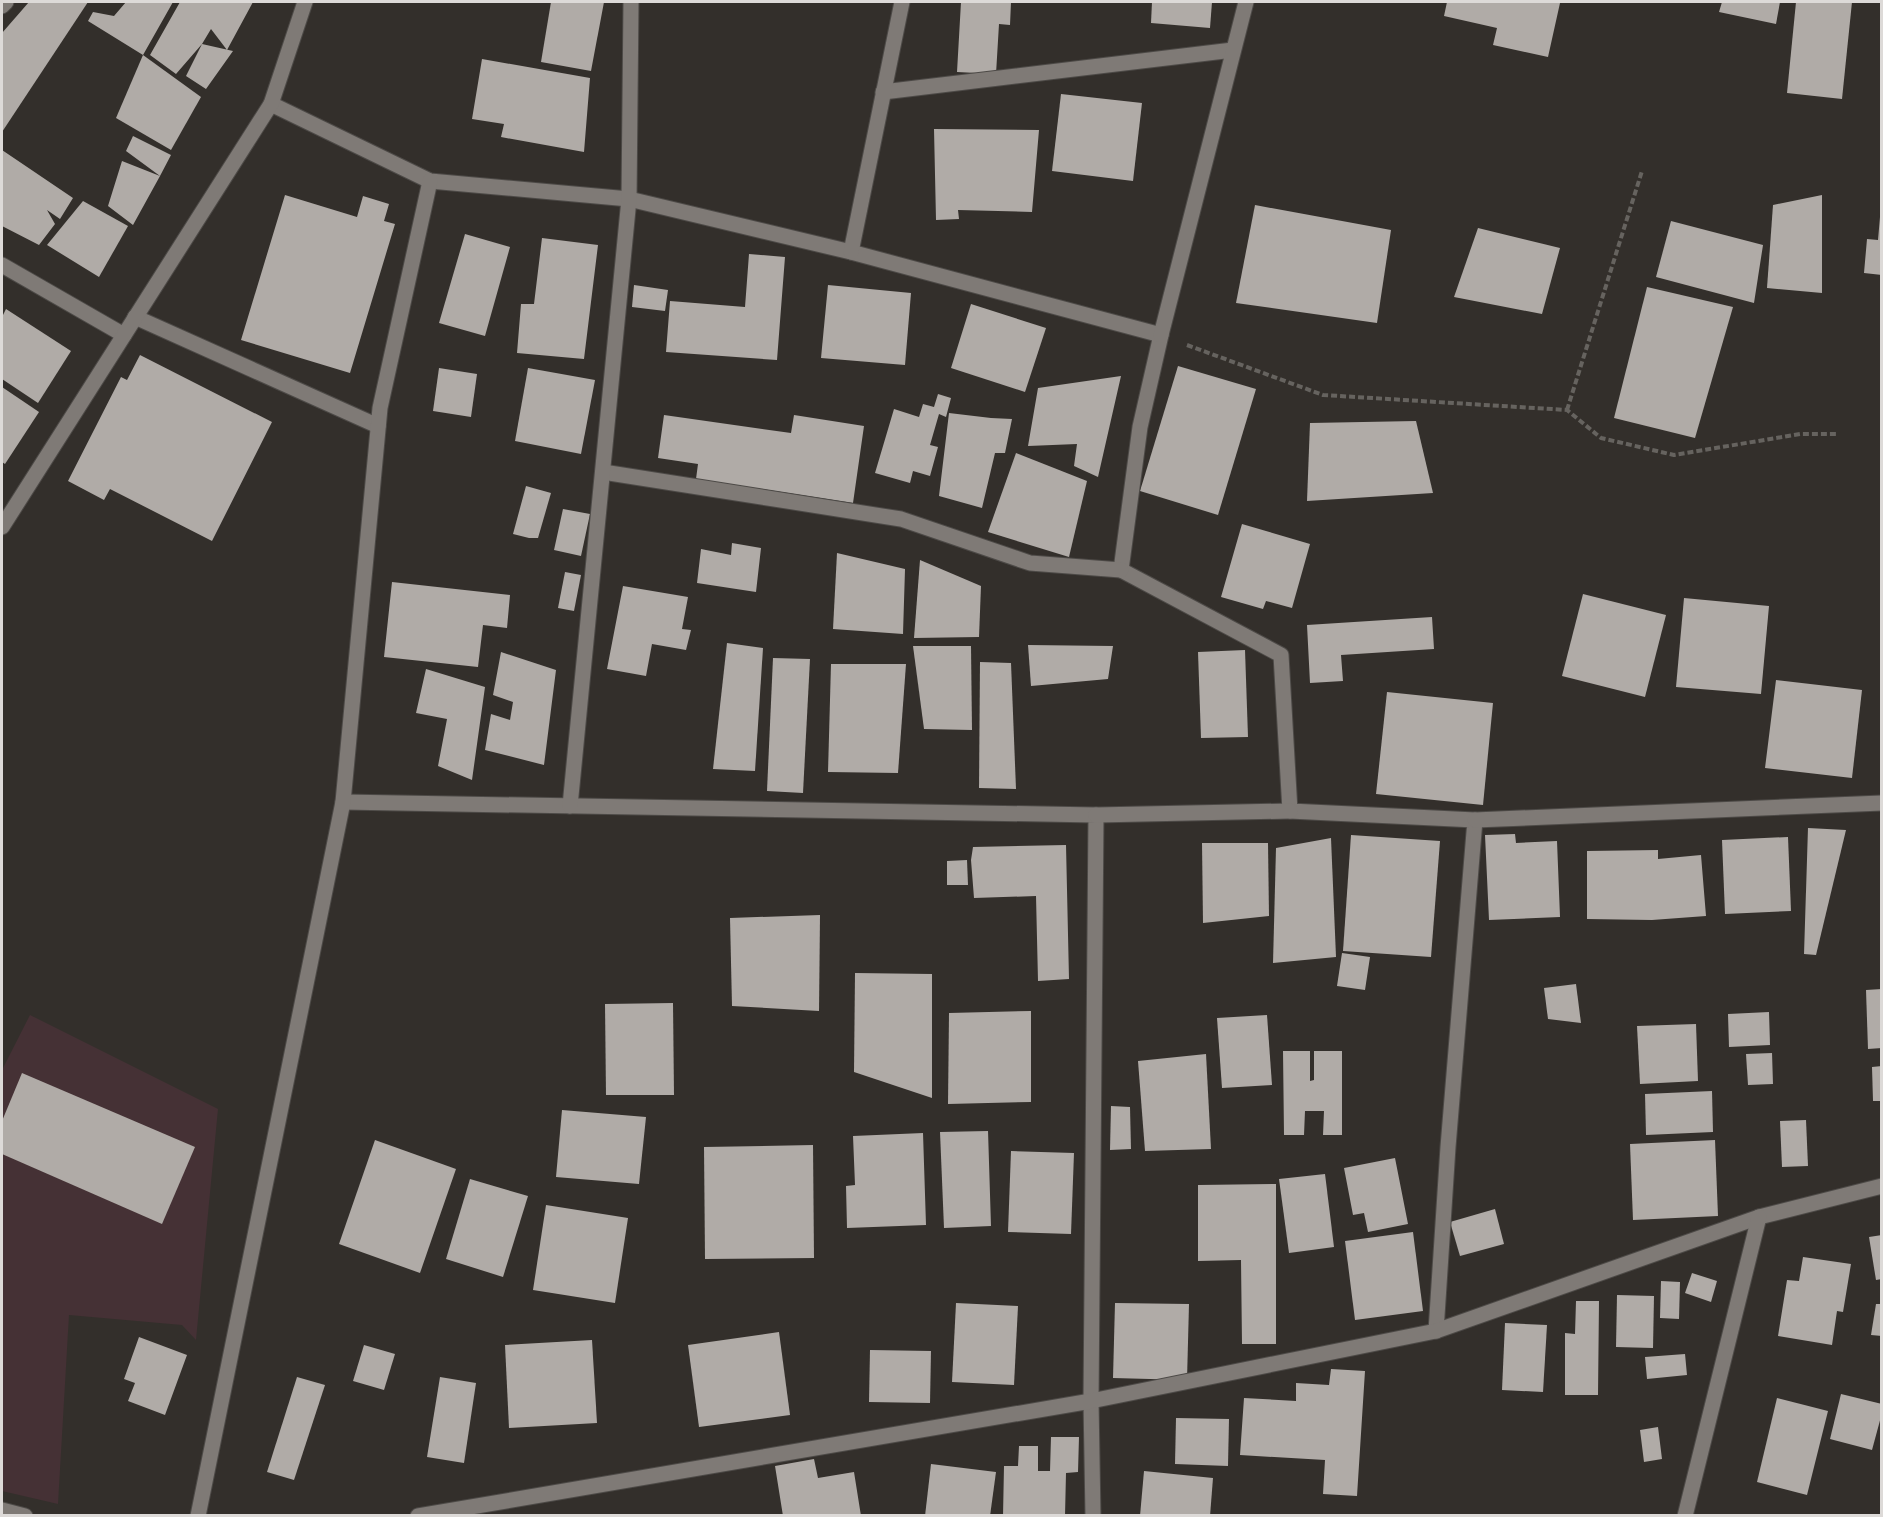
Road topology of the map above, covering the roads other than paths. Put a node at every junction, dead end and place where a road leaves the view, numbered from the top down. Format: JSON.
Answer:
{"nodes":[{"id":1,"x":6,"y":2,"type":"edge"},
{"id":2,"x":305,"y":2,"type":"edge"},
{"id":3,"x":631,"y":2,"type":"edge"},
{"id":4,"x":902,"y":2,"type":"edge"},
{"id":5,"x":1246,"y":2,"type":"edge"},
{"id":6,"x":2,"y":6,"type":"edge"},
{"id":7,"x":1233,"y":50,"type":"junction"},
{"id":8,"x":883,"y":92,"type":"junction"},
{"id":9,"x":271,"y":104,"type":"junction"},
{"id":10,"x":430,"y":181,"type":"junction"},
{"id":11,"x":629,"y":199,"type":"junction"},
{"id":12,"x":851,"y":252,"type":"junction"},
{"id":13,"x":2,"y":265,"type":"edge"},
{"id":14,"x":135,"y":317,"type":"junction"},
{"id":15,"x":124,"y":335,"type":"junction"},
{"id":16,"x":1161,"y":335,"type":"junction"},
{"id":17,"x":378,"y":426,"type":"junction"},
{"id":18,"x":603,"y":472,"type":"junction"},
{"id":19,"x":2,"y":527,"type":"edge"},
{"id":20,"x":1121,"y":570,"type":"junction"},
{"id":21,"x":343,"y":802,"type":"junction"},
{"id":22,"x":1881,"y":803,"type":"edge"},
{"id":23,"x":570,"y":806,"type":"junction"},
{"id":24,"x":1290,"y":811,"type":"junction"},
{"id":25,"x":1096,"y":815,"type":"junction"},
{"id":26,"x":1475,"y":820,"type":"junction"},
{"id":27,"x":1881,"y":1186,"type":"edge"},
{"id":28,"x":1759,"y":1217,"type":"junction"},
{"id":29,"x":1436,"y":1331,"type":"junction"},
{"id":30,"x":1091,"y":1401,"type":"junction"},
{"id":31,"x":2,"y":1510,"type":"edge"},
{"id":32,"x":25,"y":1515,"type":"edge"},
{"id":33,"x":198,"y":1515,"type":"edge"},
{"id":34,"x":418,"y":1515,"type":"edge"},
{"id":35,"x":1093,"y":1515,"type":"edge"},
{"id":36,"x":1685,"y":1515,"type":"edge"}],
"edges":[{"from":1,"to":6,"type":"street"},
{"from":2,"to":9,"type":"street"},
{"from":3,"to":11,"type":"street"},
{"from":4,"to":8,"type":"street"},
{"from":5,"to":7,"type":"street"},
{"from":7,"to":8,"type":"street"},
{"from":7,"to":16,"type":"street"},
{"from":8,"to":12,"type":"street"},
{"from":9,"to":10,"type":"street"},
{"from":9,"to":14,"type":"street"},
{"from":10,"to":11,"type":"street"},
{"from":10,"to":17,"type":"street"},
{"from":11,"to":12,"type":"street"},
{"from":11,"to":18,"type":"street"},
{"from":12,"to":16,"type":"street"},
{"from":13,"to":15,"type":"street"},
{"from":14,"to":15,"type":"street"},
{"from":14,"to":17,"type":"street"},
{"from":15,"to":19,"type":"street"},
{"from":16,"to":20,"type":"street"},
{"from":17,"to":21,"type":"street"},
{"from":18,"to":20,"type":"street"},
{"from":18,"to":23,"type":"street"},
{"from":20,"to":24,"type":"street"},
{"from":21,"to":23,"type":"street"},
{"from":21,"to":33,"type":"street"},
{"from":22,"to":26,"type":"street"},
{"from":23,"to":25,"type":"street"},
{"from":24,"to":25,"type":"street"},
{"from":24,"to":26,"type":"street"},
{"from":25,"to":30,"type":"street"},
{"from":26,"to":29,"type":"street"},
{"from":27,"to":28,"type":"street"},
{"from":28,"to":29,"type":"street"},
{"from":28,"to":36,"type":"street"},
{"from":29,"to":30,"type":"street"},
{"from":30,"to":34,"type":"street"},
{"from":30,"to":35,"type":"street"},
{"from":31,"to":32,"type":"street"}]}
